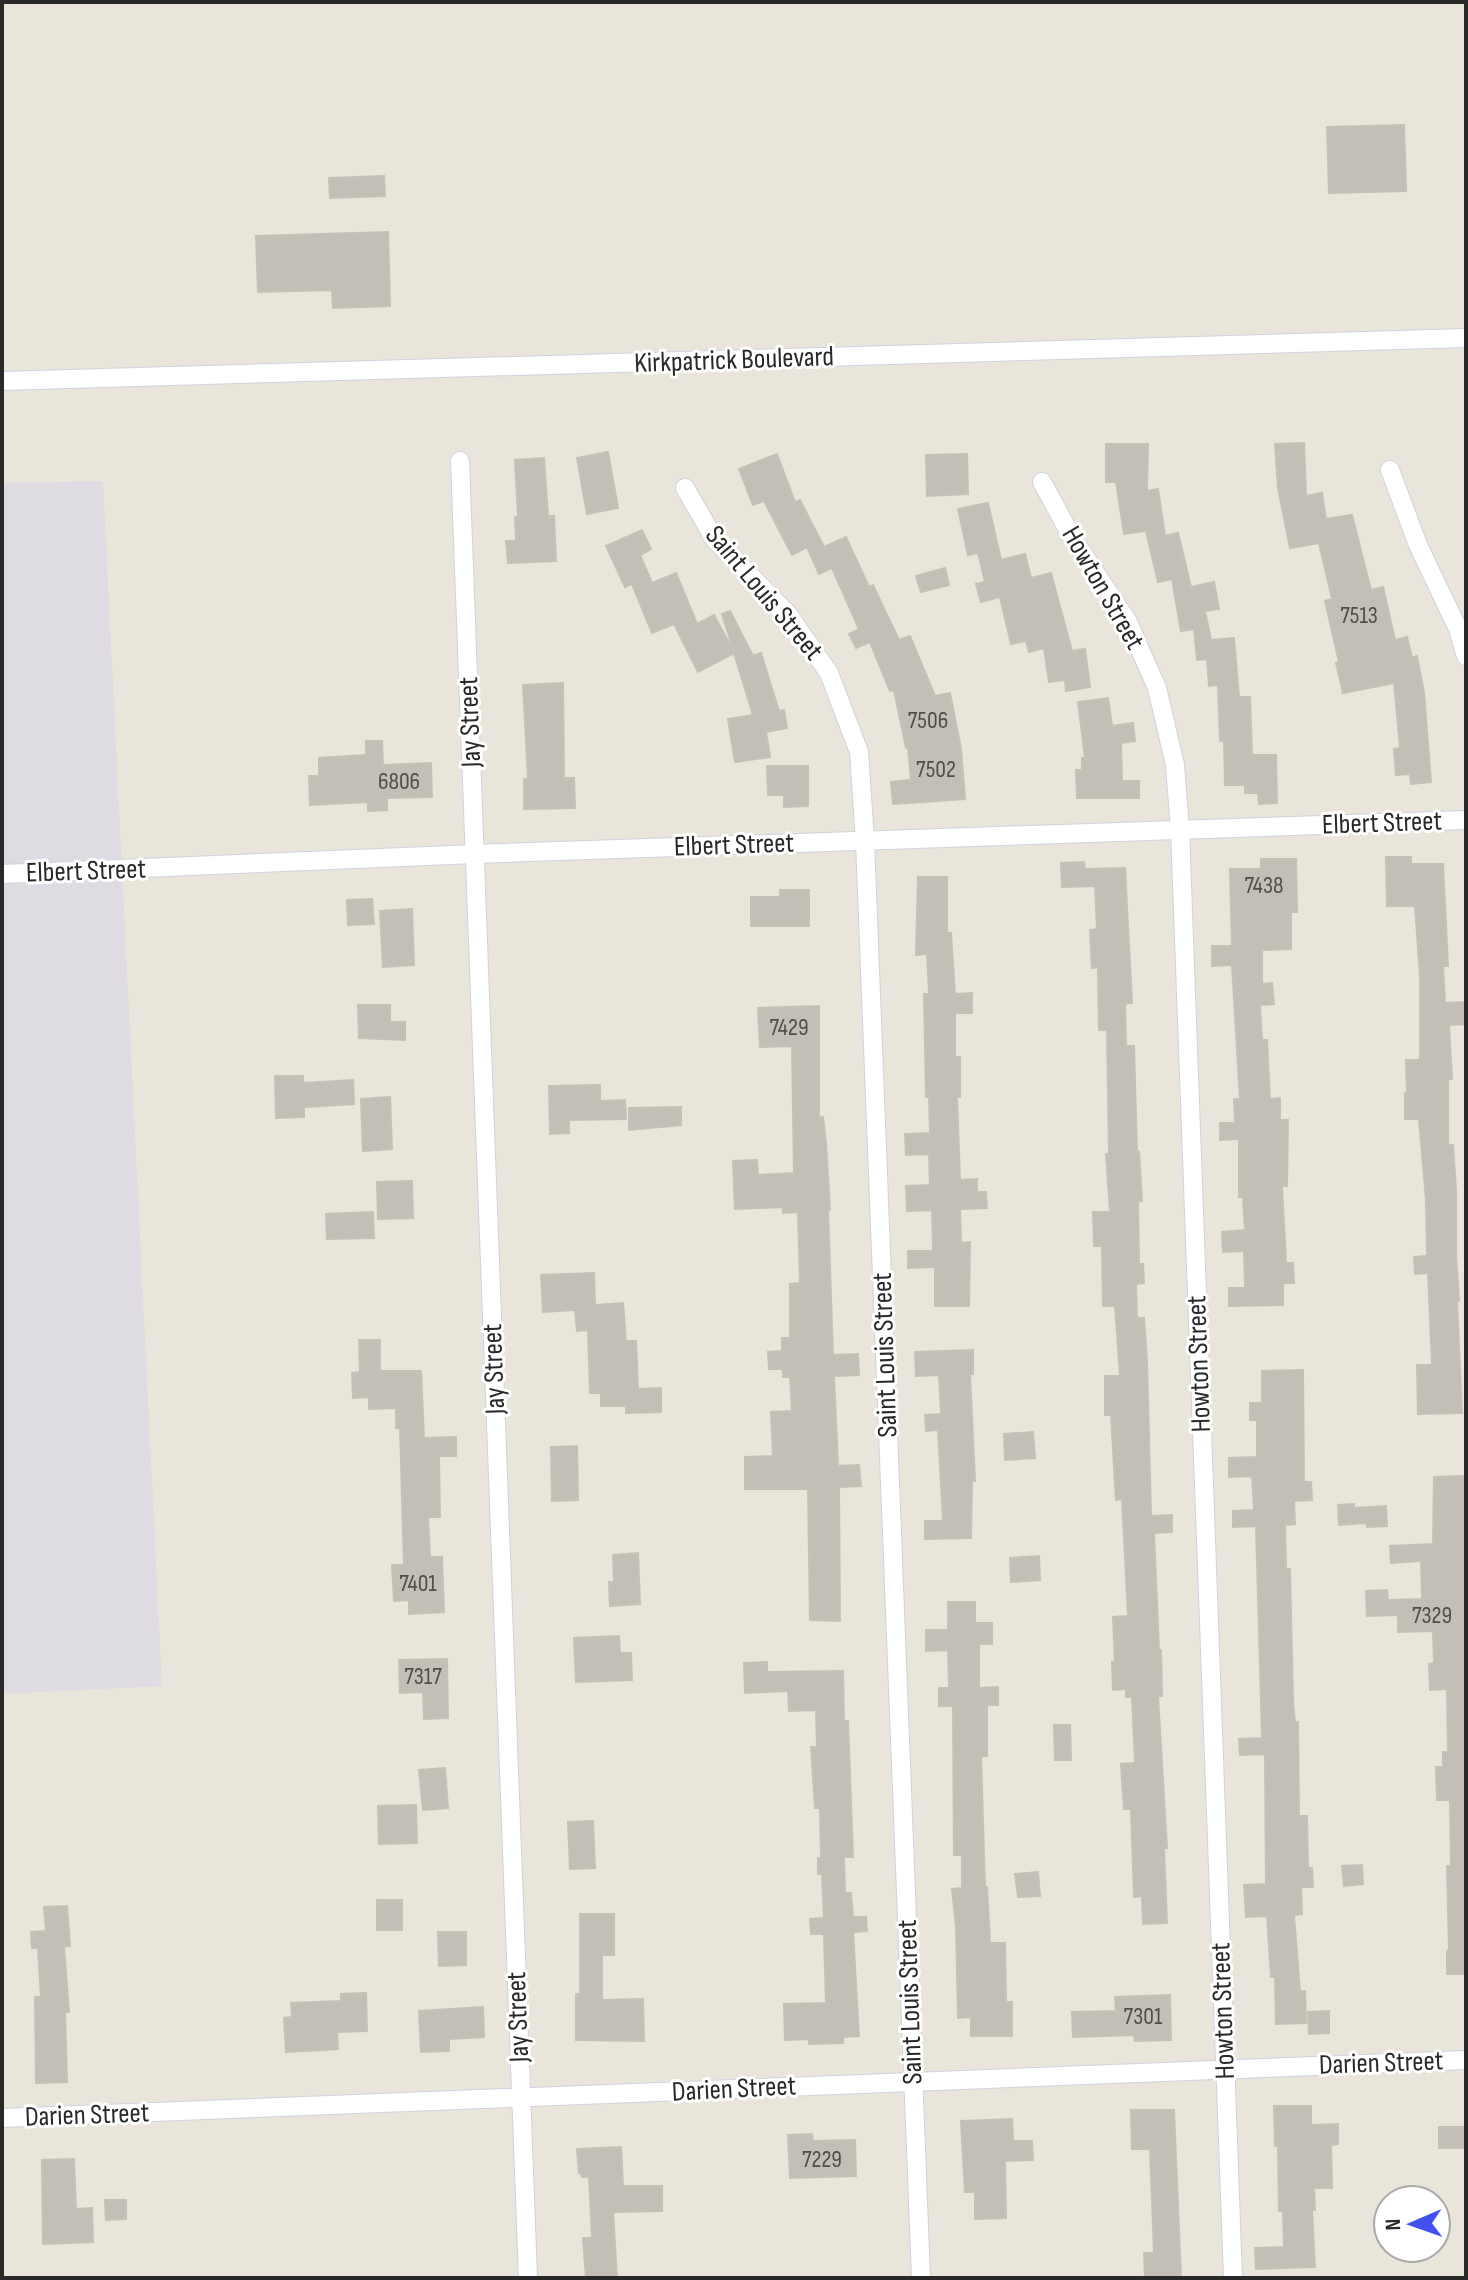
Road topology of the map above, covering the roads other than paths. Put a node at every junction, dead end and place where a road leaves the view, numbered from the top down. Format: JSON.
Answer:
{"nodes":[{"id":1,"x":1466,"y":338,"type":"edge"},
{"id":2,"x":2,"y":381,"type":"edge"},
{"id":3,"x":460,"y":461,"type":"dead end"},
{"id":4,"x":1390,"y":470,"type":"dead end"},
{"id":5,"x":1042,"y":482,"type":"dead end"},
{"id":6,"x":685,"y":488,"type":"dead end"},
{"id":7,"x":1466,"y":656,"type":"edge"},
{"id":8,"x":1466,"y":820,"type":"edge"},
{"id":9,"x":1180,"y":829,"type":"junction"},
{"id":10,"x":865,"y":841,"type":"junction"},
{"id":11,"x":475,"y":854,"type":"junction"},
{"id":12,"x":2,"y":874,"type":"edge"},
{"id":13,"x":1466,"y":2060,"type":"edge"},
{"id":14,"x":1225,"y":2068,"type":"junction"},
{"id":15,"x":913,"y":2081,"type":"junction"},
{"id":16,"x":521,"y":2098,"type":"junction"},
{"id":17,"x":2,"y":2118,"type":"edge"},
{"id":18,"x":528,"y":2278,"type":"edge"},
{"id":19,"x":921,"y":2278,"type":"edge"},
{"id":20,"x":1233,"y":2278,"type":"edge"}],
"edges":[{"from":1,"to":2,"type":"street","name":"Kirkpatrick Boulevard"},
{"from":3,"to":11,"type":"street","name":"Jay Street"},
{"from":4,"to":7,"type":"street"},
{"from":5,"to":9,"type":"street","name":"Howton Street"},
{"from":6,"to":10,"type":"street","name":"Saint Louis Street"},
{"from":8,"to":9,"type":"street","name":"Elbert Street"},
{"from":9,"to":10,"type":"street","name":"Elbert Street"},
{"from":9,"to":14,"type":"street","name":"Howton Street"},
{"from":10,"to":11,"type":"street","name":"Elbert Street"},
{"from":10,"to":15,"type":"street","name":"Saint Louis Street"},
{"from":11,"to":12,"type":"street","name":"Elbert Street"},
{"from":11,"to":16,"type":"street","name":"Jay Street"},
{"from":13,"to":14,"type":"street","name":"Darien Street"},
{"from":14,"to":15,"type":"street","name":"Darien Street"},
{"from":14,"to":20,"type":"street","name":"Howton Street"},
{"from":15,"to":16,"type":"street","name":"Darien Street"},
{"from":15,"to":19,"type":"street","name":"Saint Louis Street"},
{"from":16,"to":17,"type":"street","name":"Darien Street"},
{"from":16,"to":18,"type":"street","name":"Jay Street"}]}
